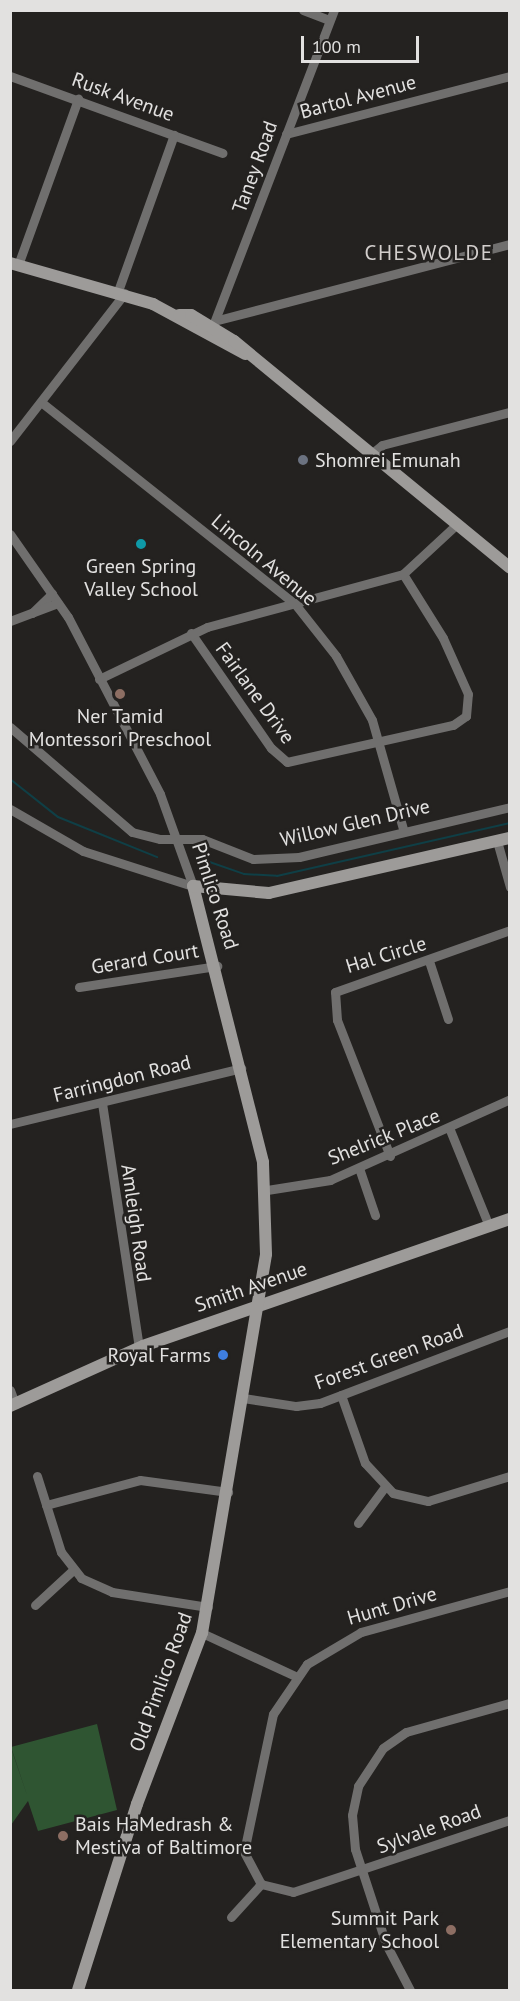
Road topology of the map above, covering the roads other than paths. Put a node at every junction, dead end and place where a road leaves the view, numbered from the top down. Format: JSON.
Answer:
{"nodes":[{"id":1,"x":303,"y":10,"type":"edge"},
{"id":2,"x":334,"y":10,"type":"edge"},
{"id":3,"x":329,"y":20,"type":"junction"},
{"id":4,"x":10,"y":76,"type":"edge"},
{"id":5,"x":510,"y":76,"type":"edge"},
{"id":6,"x":78,"y":99,"type":"junction"},
{"id":7,"x":286,"y":134,"type":"junction"},
{"id":8,"x":174,"y":135,"type":"junction"},
{"id":9,"x":224,"y":153,"type":"dead end"},
{"id":10,"x":510,"y":244,"type":"edge"},
{"id":11,"x":14,"y":264,"type":"edge"},
{"id":12,"x":122,"y":292,"type":"junction"},
{"id":13,"x":213,"y":327,"type":"junction"},
{"id":14,"x":41,"y":402,"type":"junction"},
{"id":15,"x":510,"y":412,"type":"edge"},
{"id":16,"x":10,"y":441,"type":"edge"},
{"id":17,"x":372,"y":454,"type":"junction"},
{"id":18,"x":456,"y":524,"type":"junction"},
{"id":19,"x":10,"y":534,"type":"edge"},
{"id":20,"x":510,"y":568,"type":"edge"},
{"id":21,"x":402,"y":574,"type":"junction"},
{"id":22,"x":52,"y":594,"type":"junction"},
{"id":23,"x":58,"y":603,"type":"junction"},
{"id":24,"x":295,"y":604,"type":"junction"},
{"id":25,"x":32,"y":613,"type":"junction"},
{"id":26,"x":10,"y":621,"type":"edge"},
{"id":27,"x":191,"y":633,"type":"junction"},
{"id":28,"x":99,"y":679,"type":"junction"},
{"id":29,"x":10,"y":727,"type":"edge"},
{"id":30,"x":381,"y":741,"type":"junction"},
{"id":31,"x":510,"y":807,"type":"edge"},
{"id":32,"x":11,"y":810,"type":"edge"},
{"id":33,"x":404,"y":832,"type":"junction"},
{"id":34,"x":510,"y":838,"type":"edge"},
{"id":35,"x":176,"y":839,"type":"junction"},
{"id":36,"x":497,"y":842,"type":"junction"},
{"id":37,"x":193,"y":886,"type":"junction"},
{"id":38,"x":510,"y":887,"type":"edge"},
{"id":39,"x":510,"y":930,"type":"edge"},
{"id":40,"x":429,"y":962,"type":"junction"},
{"id":41,"x":217,"y":966,"type":"junction"},
{"id":42,"x":79,"y":987,"type":"dead end"},
{"id":43,"x":448,"y":1019,"type":"dead end"},
{"id":44,"x":241,"y":1068,"type":"junction"},
{"id":45,"x":510,"y":1099,"type":"edge"},
{"id":46,"x":102,"y":1103,"type":"junction"},
{"id":47,"x":10,"y":1124,"type":"edge"},
{"id":48,"x":450,"y":1130,"type":"junction"},
{"id":49,"x":390,"y":1156,"type":"junction"},
{"id":50,"x":359,"y":1168,"type":"junction"},
{"id":51,"x":267,"y":1190,"type":"junction"},
{"id":52,"x":375,"y":1215,"type":"dead end"},
{"id":53,"x":510,"y":1219,"type":"edge"},
{"id":54,"x":489,"y":1226,"type":"junction"},
{"id":55,"x":256,"y":1306,"type":"junction"},
{"id":56,"x":510,"y":1331,"type":"edge"},
{"id":57,"x":139,"y":1347,"type":"junction"},
{"id":58,"x":10,"y":1390,"type":"edge"},
{"id":59,"x":341,"y":1395,"type":"junction"},
{"id":60,"x":243,"y":1398,"type":"junction"},
{"id":61,"x":13,"y":1405,"type":"edge"},
{"id":62,"x":37,"y":1476,"type":"dead end"},
{"id":63,"x":510,"y":1476,"type":"edge"},
{"id":64,"x":384,"y":1488,"type":"junction"},
{"id":65,"x":228,"y":1492,"type":"junction"},
{"id":66,"x":46,"y":1505,"type":"junction"},
{"id":67,"x":358,"y":1522,"type":"dead end"},
{"id":68,"x":72,"y":1571,"type":"junction"},
{"id":69,"x":510,"y":1591,"type":"edge"},
{"id":70,"x":35,"y":1605,"type":"dead end"},
{"id":71,"x":208,"y":1607,"type":"junction"},
{"id":72,"x":202,"y":1633,"type":"junction"},
{"id":73,"x":295,"y":1676,"type":"junction"},
{"id":74,"x":510,"y":1704,"type":"edge"},
{"id":75,"x":510,"y":1820,"type":"edge"},
{"id":76,"x":362,"y":1872,"type":"junction"},
{"id":77,"x":261,"y":1884,"type":"junction"},
{"id":78,"x":231,"y":1917,"type":"dead end"},
{"id":79,"x":78,"y":1990,"type":"edge"},
{"id":80,"x":410,"y":1990,"type":"edge"}],
"edges":[{"from":1,"to":3,"type":"street"},
{"from":2,"to":3,"type":"street","name":"Taney Road"},
{"from":3,"to":7,"type":"street","name":"Taney Road"},
{"from":4,"to":6,"type":"street","name":"Rusk Avenue"},
{"from":5,"to":7,"type":"street","name":"Bartol Avenue"},
{"from":6,"to":8,"type":"street","name":"Rusk Avenue"},
{"from":6,"to":11,"type":"street"},
{"from":7,"to":13,"type":"street","name":"Taney Road"},
{"from":8,"to":9,"type":"street","name":"Rusk Avenue"},
{"from":8,"to":12,"type":"street"},
{"from":10,"to":13,"type":"street"},
{"from":11,"to":12,"type":"street"},
{"from":12,"to":13,"type":"street"},
{"from":12,"to":14,"type":"street"},
{"from":13,"to":17,"type":"street"},
{"from":14,"to":16,"type":"street"},
{"from":14,"to":24,"type":"street","name":"Lincoln Avenue"},
{"from":15,"to":17,"type":"street"},
{"from":17,"to":18,"type":"street"},
{"from":18,"to":20,"type":"street"},
{"from":18,"to":21,"type":"street"},
{"from":19,"to":22,"type":"street","name":"Pimlico Road"},
{"from":21,"to":24,"type":"street"},
{"from":21,"to":30,"type":"street"},
{"from":22,"to":23,"type":"street","name":"Pimlico Road"},
{"from":22,"to":25,"type":"street"},
{"from":23,"to":25,"type":"street"},
{"from":23,"to":28,"type":"street","name":"Pimlico Road"},
{"from":24,"to":27,"type":"street"},
{"from":24,"to":30,"type":"street","name":"Lincoln Avenue"},
{"from":25,"to":26,"type":"street"},
{"from":27,"to":28,"type":"street"},
{"from":27,"to":30,"type":"street","name":"Fairlane Drive"},
{"from":28,"to":35,"type":"street","name":"Pimlico Road"},
{"from":29,"to":35,"type":"street","name":"Willow Glen Drive"},
{"from":30,"to":33,"type":"street","name":"Lincoln Avenue"},
{"from":31,"to":33,"type":"street","name":"Willow Glen Drive"},
{"from":32,"to":37,"type":"street"},
{"from":33,"to":35,"type":"street","name":"Willow Glen Drive"},
{"from":34,"to":36,"type":"street"},
{"from":35,"to":37,"type":"street","name":"Pimlico Road"},
{"from":36,"to":37,"type":"street"},
{"from":36,"to":38,"type":"street"},
{"from":37,"to":41,"type":"street","name":"Pimlico Road"},
{"from":39,"to":40,"type":"street","name":"Hal Circle"},
{"from":40,"to":43,"type":"street"},
{"from":40,"to":49,"type":"street","name":"Hal Circle"},
{"from":41,"to":42,"type":"street","name":"Gerard Court"},
{"from":41,"to":44,"type":"street","name":"Pimlico Road"},
{"from":44,"to":46,"type":"street","name":"Farringdon Road"},
{"from":44,"to":51,"type":"street","name":"Pimlico Road"},
{"from":45,"to":48,"type":"street","name":"Shelrick Place"},
{"from":46,"to":47,"type":"street","name":"Farringdon Road"},
{"from":46,"to":57,"type":"street","name":"Amleigh Road"},
{"from":48,"to":49,"type":"street","name":"Shelrick Place"},
{"from":48,"to":54,"type":"street"},
{"from":49,"to":50,"type":"street","name":"Shelrick Place"},
{"from":50,"to":51,"type":"street","name":"Shelrick Place"},
{"from":50,"to":52,"type":"street"},
{"from":51,"to":55,"type":"street","name":"Pimlico Road"},
{"from":53,"to":54,"type":"street","name":"Smith Avenue"},
{"from":54,"to":55,"type":"street","name":"Smith Avenue"},
{"from":55,"to":57,"type":"street","name":"Smith Avenue"},
{"from":55,"to":60,"type":"street","name":"Old Pimlico Road"},
{"from":56,"to":59,"type":"street","name":"Forest Green Road"},
{"from":57,"to":61,"type":"street","name":"Smith Avenue"},
{"from":58,"to":61,"type":"street"},
{"from":59,"to":60,"type":"street","name":"Forest Green Road"},
{"from":59,"to":64,"type":"street"},
{"from":60,"to":65,"type":"street","name":"Old Pimlico Road"},
{"from":62,"to":66,"type":"street"},
{"from":63,"to":64,"type":"street"},
{"from":64,"to":67,"type":"street"},
{"from":65,"to":66,"type":"street"},
{"from":65,"to":71,"type":"street","name":"Old Pimlico Road"},
{"from":66,"to":68,"type":"street"},
{"from":68,"to":70,"type":"street"},
{"from":68,"to":71,"type":"street"},
{"from":69,"to":73,"type":"street","name":"Hunt Drive"},
{"from":71,"to":72,"type":"street","name":"Old Pimlico Road"},
{"from":72,"to":73,"type":"street"},
{"from":72,"to":79,"type":"street","name":"Old Pimlico Road"},
{"from":73,"to":77,"type":"street","name":"Hunt Drive"},
{"from":74,"to":76,"type":"street"},
{"from":75,"to":76,"type":"street","name":"Sylvale Road"},
{"from":76,"to":77,"type":"street","name":"Sylvale Road"},
{"from":76,"to":80,"type":"street"},
{"from":77,"to":78,"type":"street"}]}
